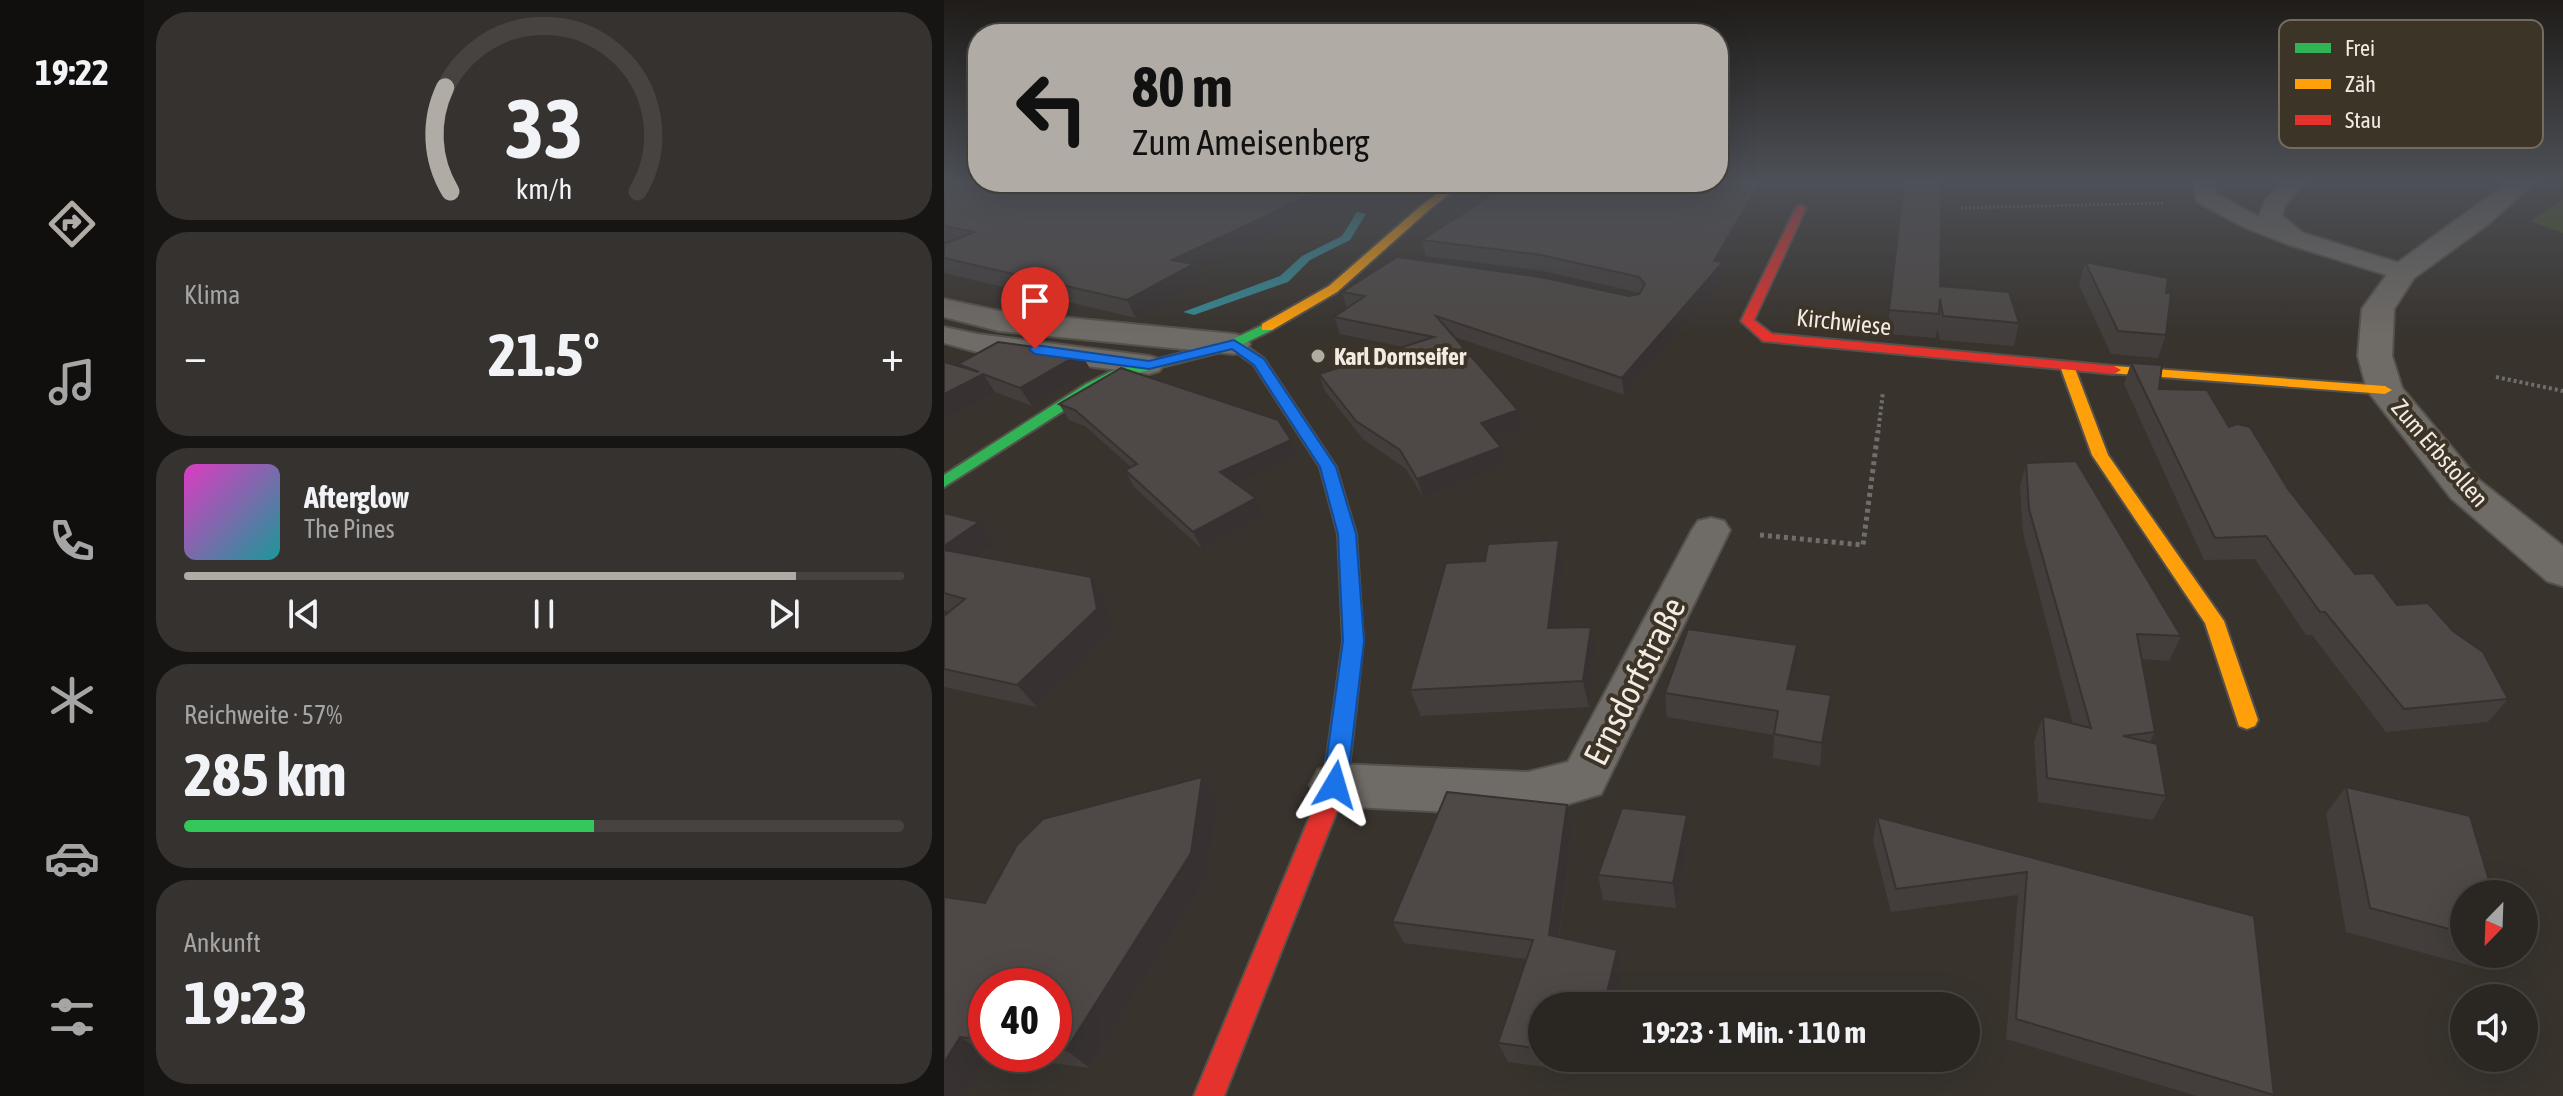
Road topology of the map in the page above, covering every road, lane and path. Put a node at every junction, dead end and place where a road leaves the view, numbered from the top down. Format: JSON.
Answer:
{"nodes":[{"id":1,"x":1399,"y":232,"type":"edge"},
{"id":2,"x":1789,"y":232,"type":"edge"},
{"id":3,"x":2277,"y":232,"type":"edge"},
{"id":4,"x":2287,"y":232,"type":"edge"},
{"id":5,"x":2459,"y":232,"type":"edge"},
{"id":6,"x":2295,"y":239,"type":"junction"},
{"id":7,"x":1371,"y":259,"type":"junction"},
{"id":8,"x":1398,"y":262,"type":"edge"},
{"id":9,"x":2403,"y":272,"type":"junction"},
{"id":10,"x":944,"y":308,"type":"edge"},
{"id":11,"x":944,"y":335,"type":"edge"},
{"id":12,"x":1234,"y":344,"type":"junction"},
{"id":13,"x":1888,"y":351,"type":"junction"},
{"id":14,"x":1149,"y":365,"type":"junction"},
{"id":15,"x":2067,"y":366,"type":"junction"},
{"id":16,"x":2496,"y":377,"type":"dead end"},
{"id":17,"x":2385,"y":390,"type":"junction"},
{"id":18,"x":2563,"y":391,"type":"edge"},
{"id":19,"x":944,"y":482,"type":"edge"},
{"id":20,"x":1711,"y":530,"type":"joint"},
{"id":21,"x":2563,"y":570,"type":"edge"},
{"id":22,"x":2247,"y":720,"type":"dead end"},
{"id":23,"x":1335,"y":785,"type":"junction"},
{"id":24,"x":1209,"y":1096,"type":"edge"}],
"edges":[{"from":1,"to":7,"type":"street"},
{"from":2,"to":13,"type":"street","name":"Kirchwiese"},
{"from":3,"to":6,"type":"lane"},
{"from":4,"to":6,"type":"lane"},
{"from":5,"to":9,"type":"street","name":"Zum Erbstollen"},
{"from":6,"to":9,"type":"lane"},
{"from":7,"to":8,"type":"lane"},
{"from":7,"to":12,"type":"street"},
{"from":9,"to":17,"type":"street","name":"Zum Erbstollen"},
{"from":10,"to":12,"type":"street"},
{"from":11,"to":14,"type":"lane"},
{"from":12,"to":14,"type":"street"},
{"from":12,"to":23,"type":"street"},
{"from":13,"to":15,"type":"street","name":"Kirchwiese"},
{"from":13,"to":20,"type":"path"},
{"from":14,"to":19,"type":"street"},
{"from":15,"to":17,"type":"street","name":"Kirchwiese"},
{"from":15,"to":22,"type":"street"},
{"from":16,"to":18,"type":"path"},
{"from":17,"to":21,"type":"street","name":"Zum Erbstollen"},
{"from":20,"to":23,"type":"lane","name":"Ernsdorfstraße"},
{"from":23,"to":24,"type":"street"}]}
